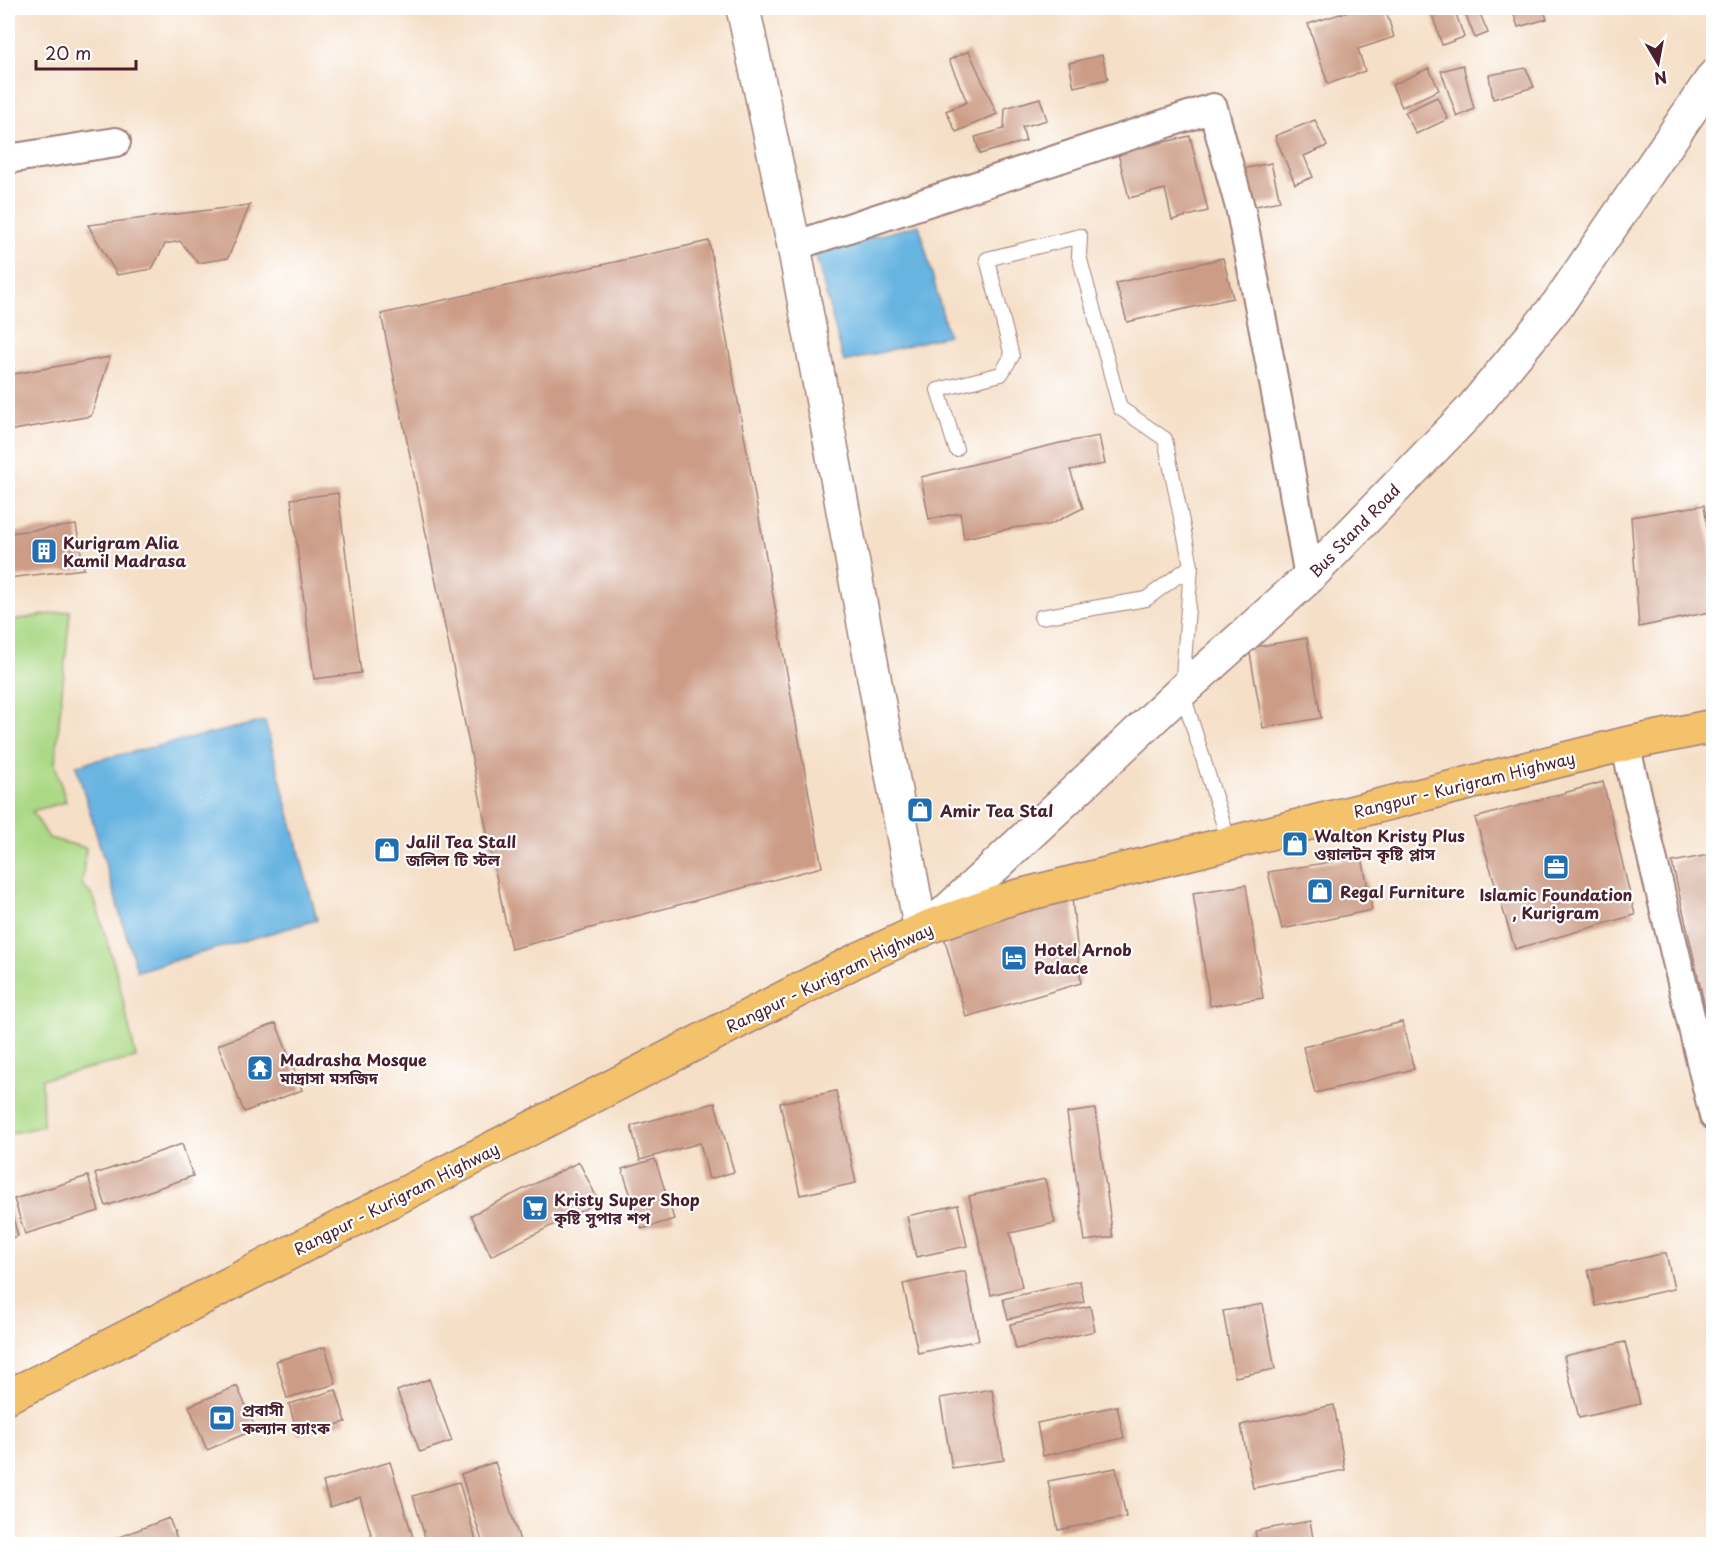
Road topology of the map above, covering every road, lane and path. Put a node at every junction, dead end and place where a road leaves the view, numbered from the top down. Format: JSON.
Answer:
{"nodes":[{"id":1,"x":743,"y":8,"type":"edge"},
{"id":2,"x":1713,"y":76,"type":"edge"},
{"id":3,"x":116,"y":142,"type":"dead end"},
{"id":4,"x":8,"y":159,"type":"edge"},
{"id":5,"x":794,"y":246,"type":"junction"},
{"id":6,"x":956,"y":449,"type":"dead end"},
{"id":7,"x":1191,"y":566,"type":"junction"},
{"id":8,"x":1309,"y":577,"type":"junction"},
{"id":9,"x":1041,"y":617,"type":"dead end"},
{"id":10,"x":1182,"y":691,"type":"junction"},
{"id":11,"x":1713,"y":726,"type":"edge"},
{"id":12,"x":1625,"y":744,"type":"junction"},
{"id":13,"x":1229,"y":842,"type":"junction"},
{"id":14,"x":926,"y":929,"type":"junction"},
{"id":15,"x":1713,"y":1116,"type":"edge"},
{"id":16,"x":8,"y":1396,"type":"edge"}],
"edges":[{"from":1,"to":5,"type":"street"},
{"from":2,"to":8,"type":"street","name":"Bus Stand Road"},
{"from":3,"to":4,"type":"street"},
{"from":5,"to":8,"type":"street"},
{"from":5,"to":14,"type":"street"},
{"from":6,"to":7,"type":"lane"},
{"from":7,"to":9,"type":"lane"},
{"from":7,"to":10,"type":"lane"},
{"from":8,"to":10,"type":"street","name":"Bus Stand Road"},
{"from":10,"to":13,"type":"lane"},
{"from":10,"to":14,"type":"street","name":"Bus Stand Road"},
{"from":11,"to":12,"type":"highway","name":"Rangpur - Kurigram Highway"},
{"from":12,"to":13,"type":"highway","name":"Rangpur - Kurigram Highway"},
{"from":12,"to":15,"type":"street"},
{"from":13,"to":14,"type":"highway","name":"Rangpur - Kurigram Highway"},
{"from":14,"to":16,"type":"highway","name":"Rangpur - Kurigram Highway"}]}
